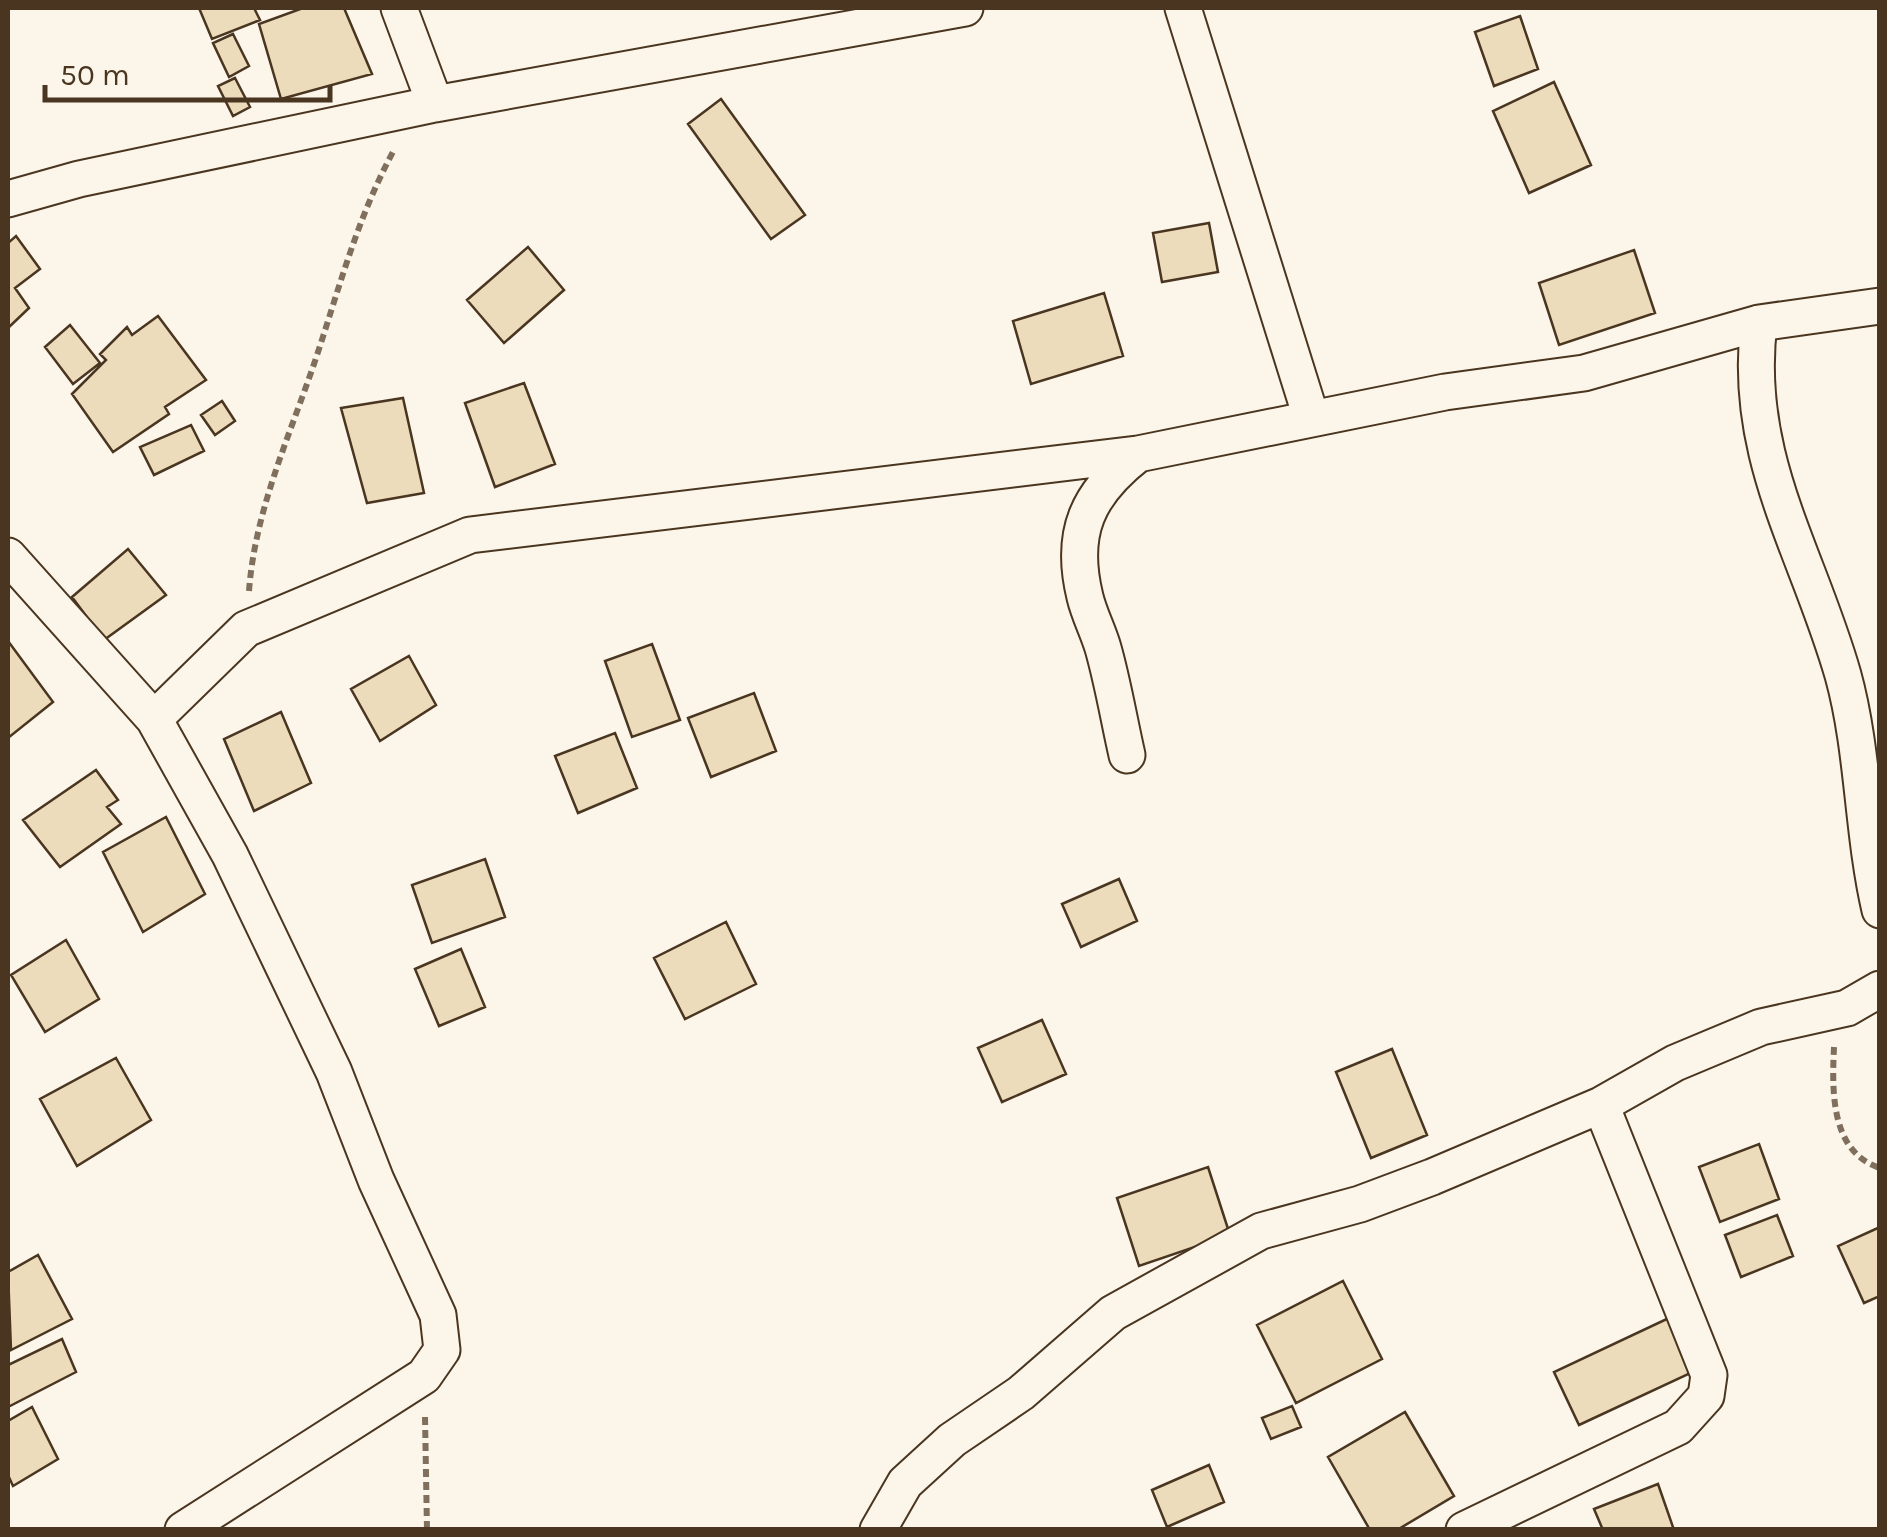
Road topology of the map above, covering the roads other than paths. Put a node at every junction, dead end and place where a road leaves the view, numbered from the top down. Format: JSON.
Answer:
{"nodes":[{"id":1,"x":400,"y":8,"type":"edge"},
{"id":2,"x":965,"y":8,"type":"edge"},
{"id":3,"x":1183,"y":8,"type":"edge"},
{"id":4,"x":423,"y":108,"type":"junction"},
{"id":5,"x":12,"y":187,"type":"edge"},
{"id":6,"x":1880,"y":306,"type":"edge"},
{"id":7,"x":1759,"y":323,"type":"junction"},
{"id":8,"x":1311,"y":417,"type":"junction"},
{"id":9,"x":1138,"y":454,"type":"junction"},
{"id":10,"x":8,"y":556,"type":"edge"},
{"id":11,"x":154,"y":719,"type":"junction"},
{"id":12,"x":1127,"y":756,"type":"dead end"},
{"id":13,"x":1880,"y":910,"type":"edge"},
{"id":14,"x":1880,"y":990,"type":"edge"},
{"id":15,"x":1600,"y":1105,"type":"junction"},
{"id":16,"x":184,"y":1530,"type":"edge"},
{"id":17,"x":878,"y":1530,"type":"edge"},
{"id":18,"x":1464,"y":1530,"type":"edge"}],
"edges":[{"from":1,"to":4,"type":"street"},
{"from":2,"to":4,"type":"street"},
{"from":3,"to":8,"type":"street"},
{"from":4,"to":5,"type":"street"},
{"from":6,"to":7,"type":"street"},
{"from":7,"to":8,"type":"street"},
{"from":7,"to":13,"type":"street"},
{"from":8,"to":9,"type":"street"},
{"from":9,"to":11,"type":"street"},
{"from":9,"to":12,"type":"street"},
{"from":10,"to":11,"type":"street"},
{"from":11,"to":16,"type":"street"},
{"from":14,"to":15,"type":"street"},
{"from":15,"to":17,"type":"street"},
{"from":15,"to":18,"type":"street"}]}
